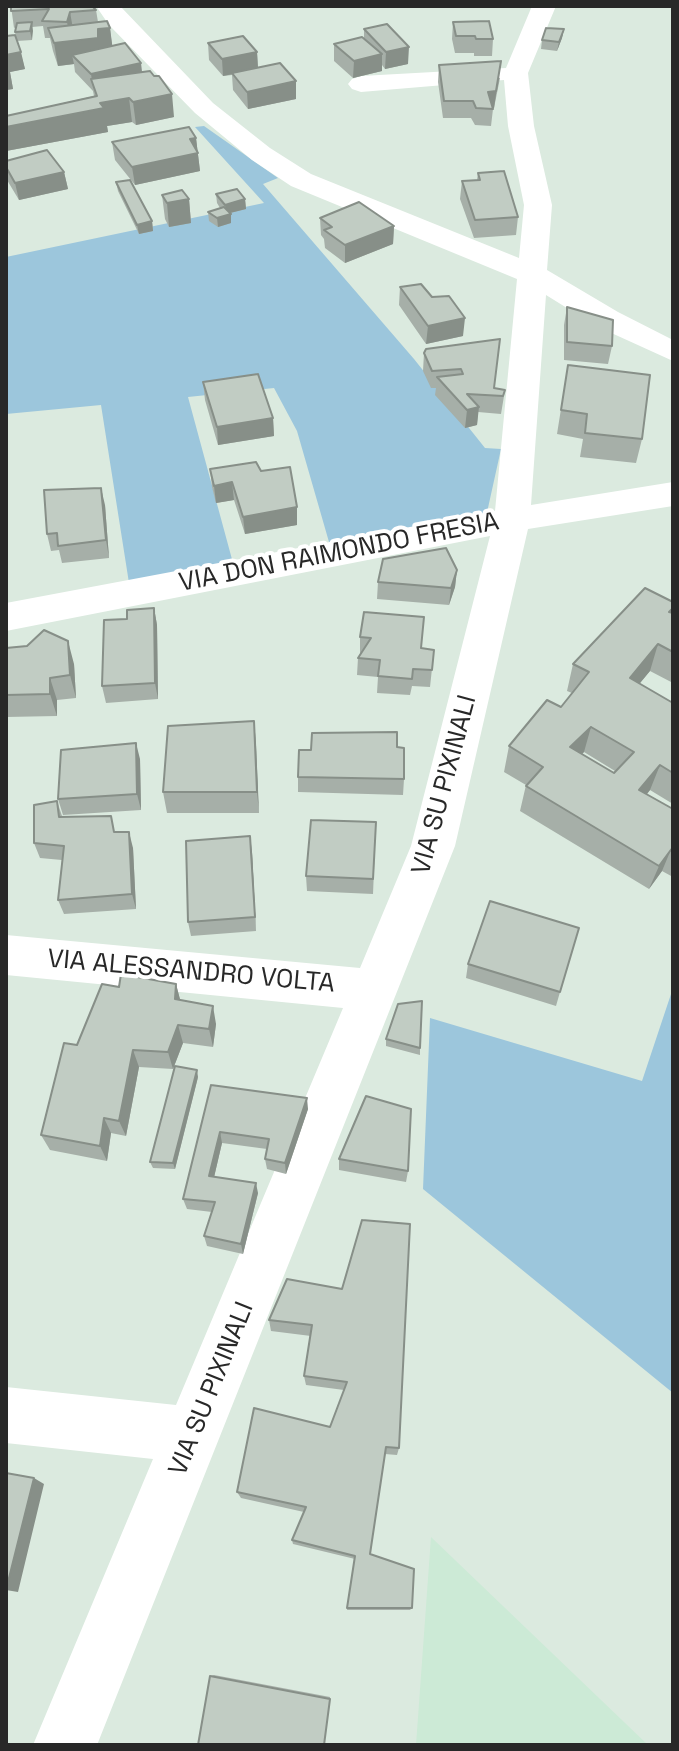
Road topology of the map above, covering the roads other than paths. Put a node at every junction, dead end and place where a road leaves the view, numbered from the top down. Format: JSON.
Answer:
{"nodes":[{"id":1,"x":108,"y":6,"type":"edge"},
{"id":2,"x":544,"y":6,"type":"edge"},
{"id":3,"x":516,"y":73,"type":"junction"},
{"id":4,"x":361,"y":84,"type":"dead end"},
{"id":5,"x":534,"y":275,"type":"junction"},
{"id":6,"x":673,"y":352,"type":"edge"},
{"id":7,"x":673,"y":494,"type":"edge"},
{"id":8,"x":512,"y":520,"type":"junction"},
{"id":9,"x":6,"y":617,"type":"edge"},
{"id":10,"x":6,"y":955,"type":"edge"},
{"id":11,"x":376,"y":990,"type":"junction"},
{"id":12,"x":6,"y":1415,"type":"edge"},
{"id":13,"x":193,"y":1435,"type":"junction"},
{"id":14,"x":65,"y":1745,"type":"edge"}],
"edges":[{"from":1,"to":5,"type":"street"},
{"from":2,"to":3,"type":"street"},
{"from":3,"to":4,"type":"street"},
{"from":3,"to":5,"type":"street","name":"VIA SU PIXINALI"},
{"from":5,"to":6,"type":"street"},
{"from":5,"to":8,"type":"street","name":"VIA SU PIXINALI"},
{"from":7,"to":8,"type":"street","name":"VIA DON RAIMONDO FRESIA"},
{"from":8,"to":9,"type":"street","name":"VIA DON RAIMONDO FRESIA"},
{"from":8,"to":11,"type":"street","name":"VIA SU PIXINALI"},
{"from":10,"to":11,"type":"street","name":"VIA ALESSANDRO VOLTA"},
{"from":11,"to":13,"type":"street","name":"VIA SU PIXINALI"},
{"from":12,"to":13,"type":"street"},
{"from":13,"to":14,"type":"street","name":"VIA SU PIXINALI"}]}
